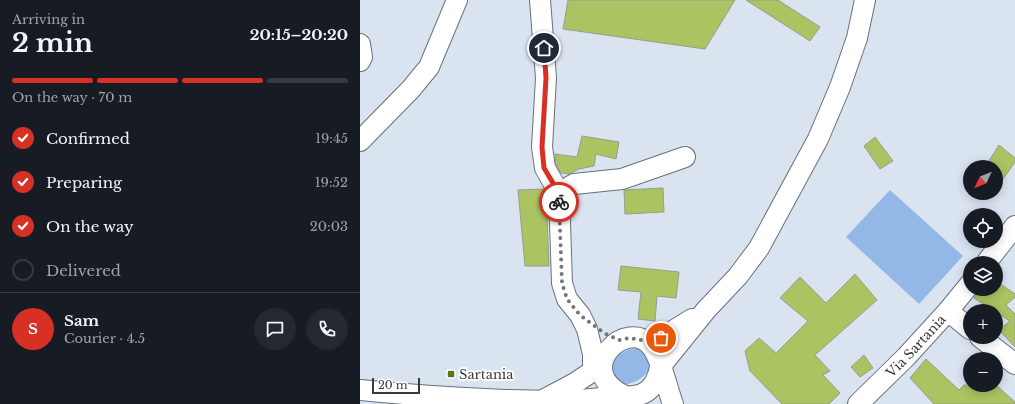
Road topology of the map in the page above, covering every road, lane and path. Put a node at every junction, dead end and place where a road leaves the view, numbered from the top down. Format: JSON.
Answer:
{"nodes":[{"id":1,"x":457,"y":0,"type":"edge"},
{"id":2,"x":540,"y":0,"type":"edge"},
{"id":3,"x":865,"y":0,"type":"edge"},
{"id":4,"x":360,"y":44,"type":"edge"},
{"id":5,"x":360,"y":61,"type":"edge"},
{"id":6,"x":360,"y":140,"type":"edge"},
{"id":7,"x":685,"y":157,"type":"dead end"},
{"id":8,"x":559,"y":193,"type":"junction"},
{"id":9,"x":1015,"y":226,"type":"edge"},
{"id":10,"x":991,"y":256,"type":"edge"},
{"id":11,"x":963,"y":293,"type":"edge"},
{"id":12,"x":706,"y":310,"type":"junction"},
{"id":13,"x":948,"y":311,"type":"junction"},
{"id":14,"x":580,"y":315,"type":"junction"},
{"id":15,"x":963,"y":323,"type":"edge"},
{"id":16,"x":619,"y":340,"type":"junction"},
{"id":17,"x":989,"y":344,"type":"edge"},
{"id":18,"x":650,"y":345,"type":"junction"},
{"id":19,"x":1015,"y":364,"type":"edge"},
{"id":20,"x":660,"y":367,"type":"junction"},
{"id":21,"x":597,"y":368,"type":"junction"},
{"id":22,"x":360,"y":390,"type":"edge"},
{"id":23,"x":634,"y":399,"type":"edge"},
{"id":24,"x":541,"y":401,"type":"junction"},
{"id":25,"x":673,"y":404,"type":"edge"},
{"id":26,"x":858,"y":404,"type":"edge"}],
"edges":[{"from":1,"to":6,"type":"street"},
{"from":2,"to":8,"type":"street"},
{"from":3,"to":12,"type":"street"},
{"from":4,"to":5,"type":"street"},
{"from":7,"to":8,"type":"street"},
{"from":8,"to":14,"type":"street"},
{"from":9,"to":10,"type":"street"},
{"from":11,"to":13,"type":"street","name":"Via Sartania"},
{"from":12,"to":18,"type":"street"},
{"from":12,"to":20,"type":"street"},
{"from":13,"to":15,"type":"street"},
{"from":13,"to":26,"type":"street","name":"Via Sartania"},
{"from":14,"to":16,"type":"street"},
{"from":14,"to":21,"type":"street"},
{"from":16,"to":18,"type":"street"},
{"from":16,"to":21,"type":"street"},
{"from":17,"to":19,"type":"street"},
{"from":18,"to":20,"type":"street"},
{"from":20,"to":23,"type":"street"},
{"from":20,"to":25,"type":"street"},
{"from":21,"to":23,"type":"street"},
{"from":21,"to":24,"type":"street"},
{"from":22,"to":24,"type":"street"},
{"from":23,"to":24,"type":"street"}]}
